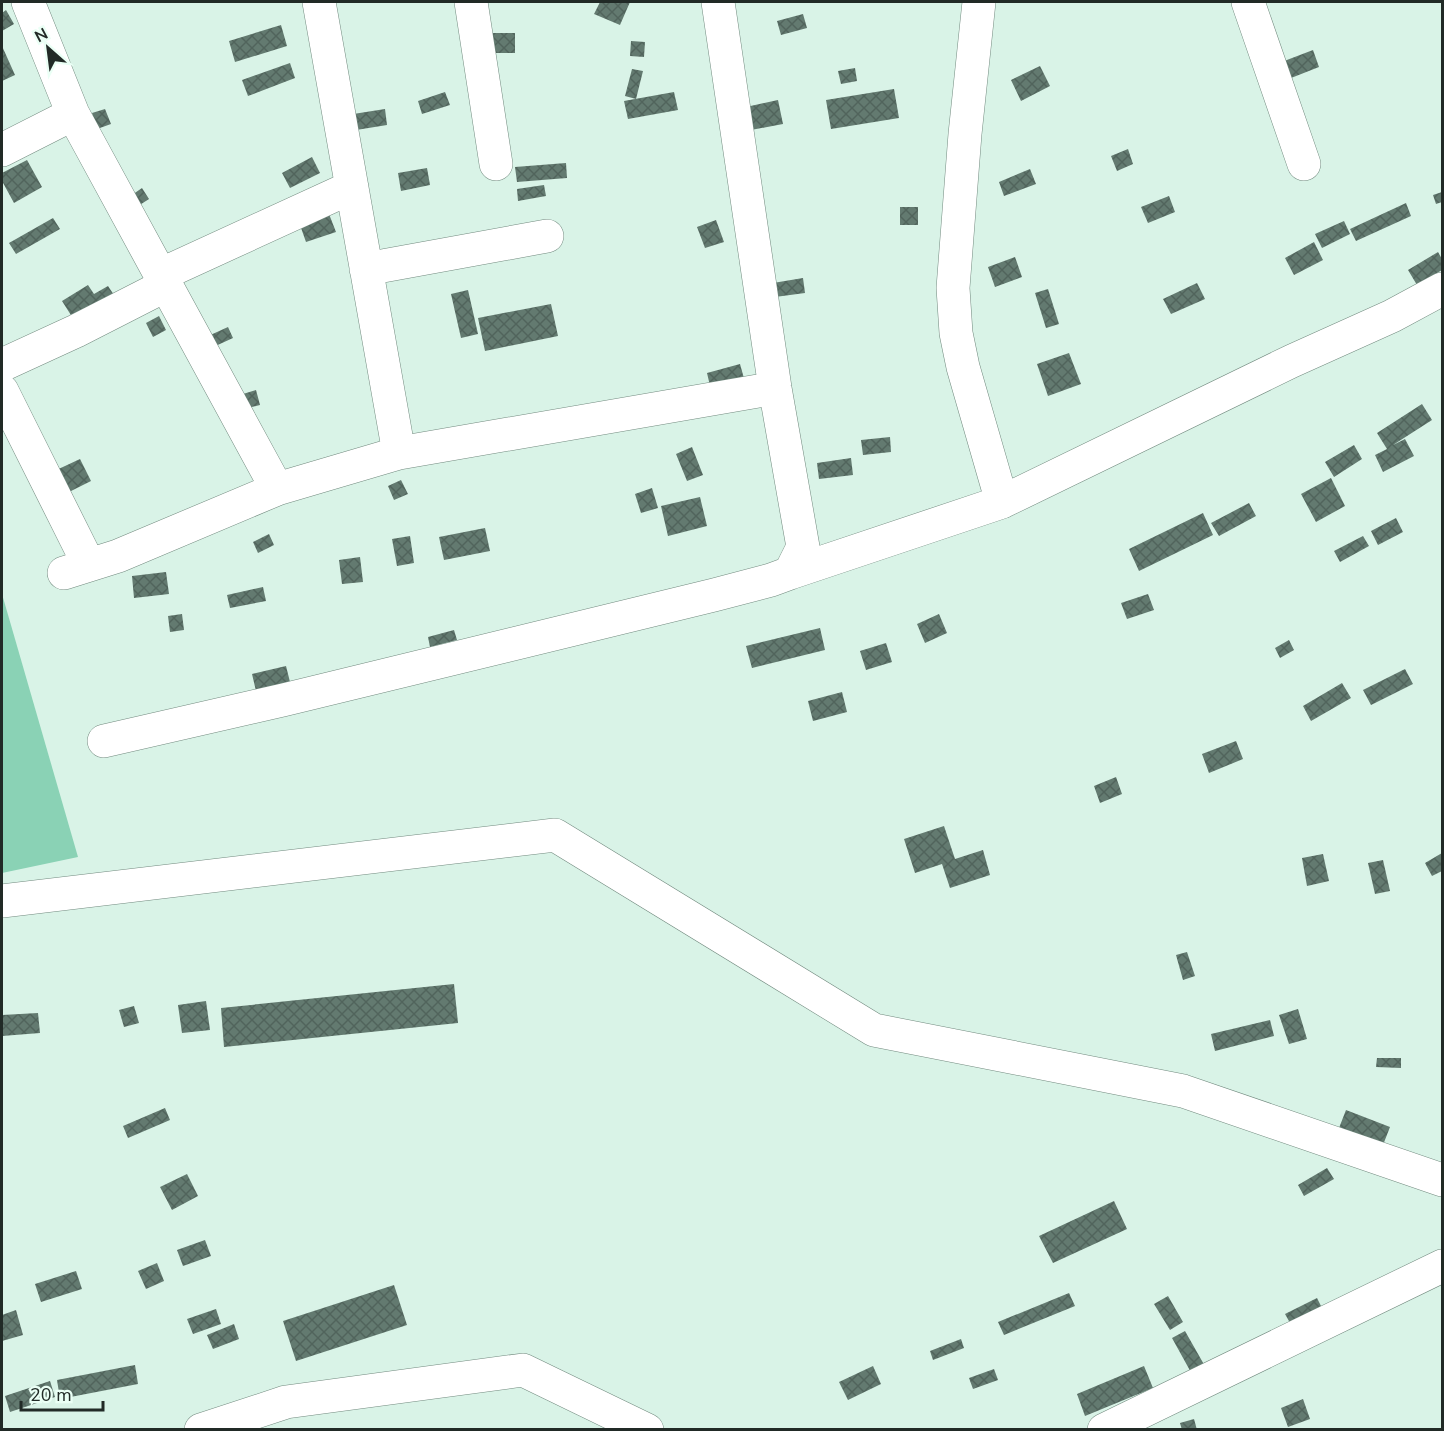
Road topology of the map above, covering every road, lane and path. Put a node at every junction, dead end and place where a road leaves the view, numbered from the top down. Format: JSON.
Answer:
{"nodes":[{"id":1,"x":28,"y":2,"type":"edge"},
{"id":2,"x":319,"y":2,"type":"edge"},
{"id":3,"x":471,"y":2,"type":"edge"},
{"id":4,"x":718,"y":2,"type":"edge"},
{"id":5,"x":979,"y":2,"type":"edge"},
{"id":6,"x":1248,"y":2,"type":"edge"},
{"id":7,"x":73,"y":114,"type":"junction"},
{"id":8,"x":2,"y":150,"type":"edge"},
{"id":9,"x":496,"y":164,"type":"dead end"},
{"id":10,"x":1304,"y":164,"type":"dead end"},
{"id":11,"x":352,"y":187,"type":"junction"},
{"id":12,"x":547,"y":236,"type":"dead end"},
{"id":13,"x":366,"y":269,"type":"junction"},
{"id":14,"x":163,"y":280,"type":"junction"},
{"id":15,"x":1443,"y":289,"type":"edge"},
{"id":16,"x":2,"y":366,"type":"edge"},
{"id":17,"x":775,"y":388,"type":"junction"},
{"id":18,"x":2,"y":391,"type":"edge"},
{"id":19,"x":399,"y":453,"type":"junction"},
{"id":20,"x":277,"y":489,"type":"junction"},
{"id":21,"x":1002,"y":502,"type":"junction"},
{"id":22,"x":790,"y":573,"type":"junction"},
{"id":23,"x":104,"y":741,"type":"dead end"},
{"id":24,"x":2,"y":901,"type":"edge"},
{"id":25,"x":1443,"y":1180,"type":"edge"},
{"id":26,"x":1443,"y":1266,"type":"edge"},
{"id":27,"x":201,"y":1430,"type":"edge"},
{"id":28,"x":647,"y":1430,"type":"edge"},
{"id":29,"x":1104,"y":1430,"type":"edge"}],
"edges":[{"from":1,"to":7,"type":"street"},
{"from":2,"to":11,"type":"street"},
{"from":3,"to":9,"type":"street"},
{"from":4,"to":17,"type":"street"},
{"from":5,"to":21,"type":"street"},
{"from":6,"to":10,"type":"street"},
{"from":7,"to":8,"type":"street"},
{"from":7,"to":14,"type":"street"},
{"from":11,"to":13,"type":"street"},
{"from":11,"to":14,"type":"street"},
{"from":12,"to":13,"type":"street"},
{"from":13,"to":19,"type":"street"},
{"from":14,"to":16,"type":"street"},
{"from":14,"to":20,"type":"street"},
{"from":15,"to":21,"type":"street"},
{"from":17,"to":19,"type":"street"},
{"from":17,"to":22,"type":"street"},
{"from":18,"to":20,"type":"street"},
{"from":19,"to":20,"type":"street"},
{"from":21,"to":22,"type":"street"},
{"from":22,"to":23,"type":"street"},
{"from":24,"to":25,"type":"street"},
{"from":26,"to":29,"type":"street"},
{"from":27,"to":28,"type":"street"}]}
